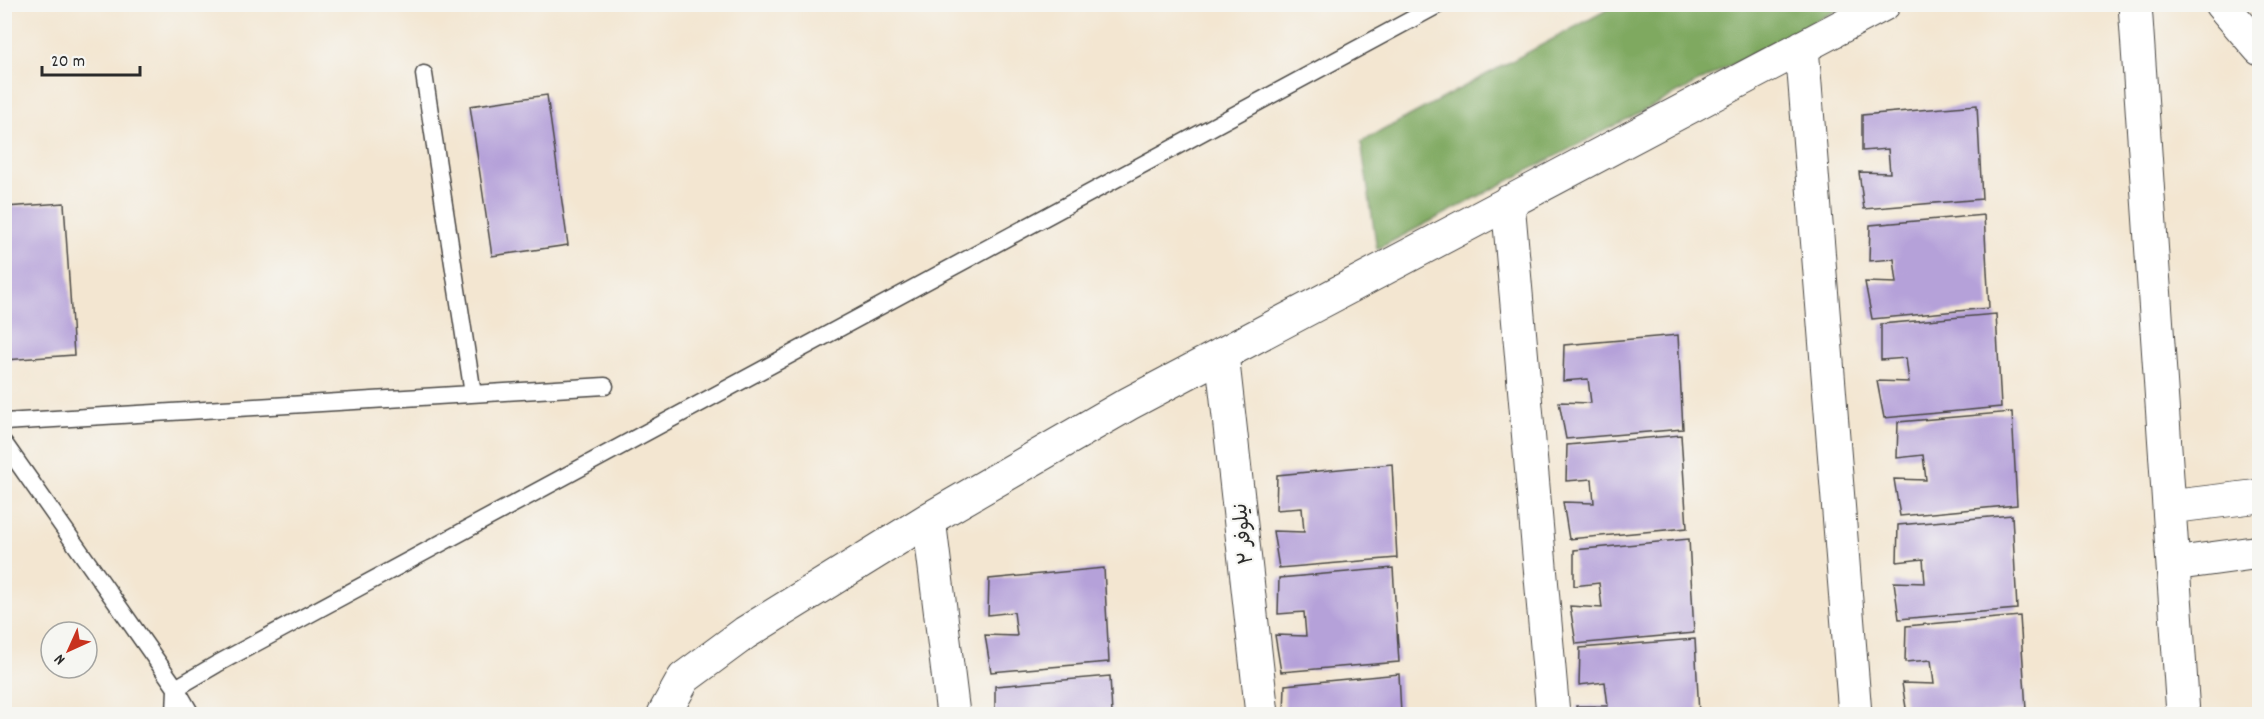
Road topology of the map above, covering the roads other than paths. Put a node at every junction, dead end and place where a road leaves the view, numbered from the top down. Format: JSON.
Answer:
{"nodes":[{"id":1,"x":1440,"y":4,"type":"edge"},
{"id":2,"x":1884,"y":4,"type":"edge"},
{"id":3,"x":2135,"y":4,"type":"edge"},
{"id":4,"x":2221,"y":4,"type":"edge"},
{"id":5,"x":1802,"y":47,"type":"junction"},
{"id":6,"x":2259,"y":49,"type":"edge"},
{"id":7,"x":424,"y":74,"type":"dead end"},
{"id":8,"x":1508,"y":202,"type":"junction"},
{"id":9,"x":1222,"y":354,"type":"junction"},
{"id":10,"x":605,"y":386,"type":"dead end"},
{"id":11,"x":472,"y":394,"type":"junction"},
{"id":12,"x":4,"y":422,"type":"edge"},
{"id":13,"x":4,"y":443,"type":"edge"},
{"id":14,"x":2259,"y":496,"type":"edge"},
{"id":15,"x":2169,"y":507,"type":"junction"},
{"id":16,"x":929,"y":519,"type":"junction"},
{"id":17,"x":2259,"y":552,"type":"edge"},
{"id":18,"x":2173,"y":564,"type":"junction"},
{"id":19,"x":176,"y":688,"type":"junction"},
{"id":20,"x":175,"y":714,"type":"edge"},
{"id":21,"x":191,"y":714,"type":"edge"},
{"id":22,"x":664,"y":714,"type":"edge"},
{"id":23,"x":953,"y":714,"type":"edge"},
{"id":24,"x":1262,"y":714,"type":"edge"},
{"id":25,"x":1553,"y":714,"type":"edge"},
{"id":26,"x":1855,"y":714,"type":"edge"},
{"id":27,"x":2183,"y":714,"type":"edge"}],
"edges":[{"from":1,"to":19,"type":"lane"},
{"from":2,"to":5,"type":"street"},
{"from":3,"to":15,"type":"street"},
{"from":4,"to":6,"type":"street"},
{"from":5,"to":8,"type":"street"},
{"from":5,"to":26,"type":"street"},
{"from":7,"to":11,"type":"lane"},
{"from":8,"to":9,"type":"street"},
{"from":8,"to":25,"type":"street"},
{"from":9,"to":16,"type":"street"},
{"from":9,"to":24,"type":"street","name":"نیلوفر ٣"},
{"from":10,"to":11,"type":"lane"},
{"from":11,"to":12,"type":"lane"},
{"from":13,"to":19,"type":"lane"},
{"from":14,"to":15,"type":"street"},
{"from":15,"to":18,"type":"street"},
{"from":16,"to":22,"type":"street"},
{"from":16,"to":23,"type":"street"},
{"from":17,"to":18,"type":"street"},
{"from":18,"to":27,"type":"street"},
{"from":19,"to":20,"type":"lane"},
{"from":19,"to":21,"type":"lane"}]}
